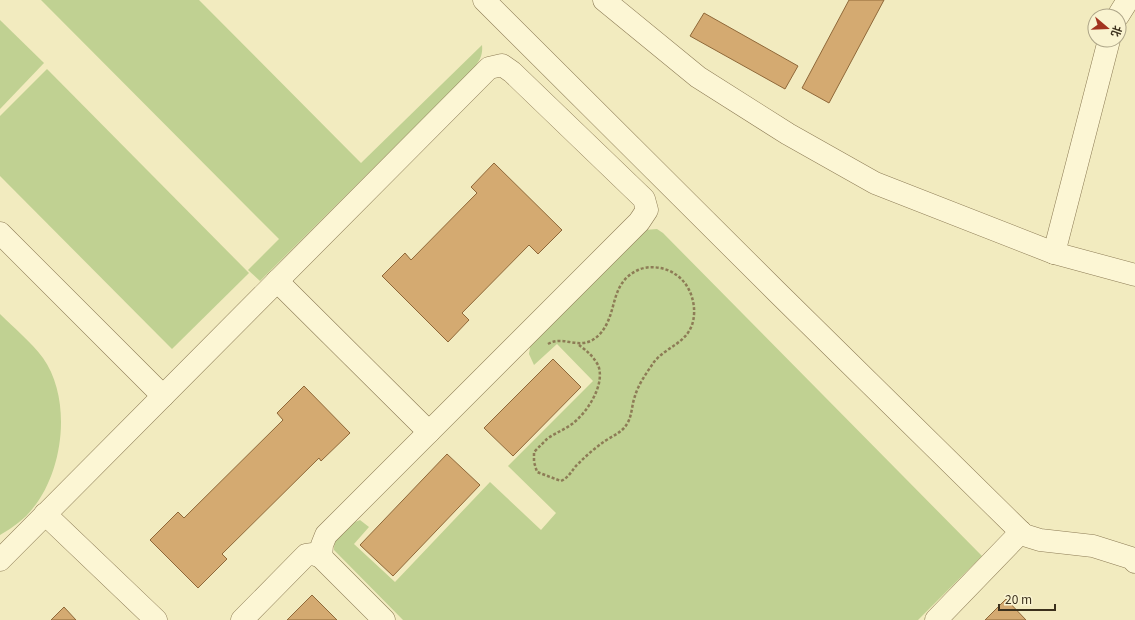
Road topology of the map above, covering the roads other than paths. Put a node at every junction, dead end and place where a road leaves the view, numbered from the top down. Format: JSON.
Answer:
{"nodes":[{"id":1,"x":484,"y":0,"type":"edge"},
{"id":2,"x":604,"y":0,"type":"edge"},
{"id":3,"x":1107,"y":48,"type":"edge"},
{"id":4,"x":0,"y":233,"type":"edge"},
{"id":5,"x":1054,"y":253,"type":"junction"},
{"id":6,"x":1135,"y":275,"type":"edge"},
{"id":7,"x":277,"y":281,"type":"junction"},
{"id":8,"x":163,"y":396,"type":"junction"},
{"id":9,"x":429,"y":432,"type":"junction"},
{"id":10,"x":45,"y":514,"type":"junction"},
{"id":11,"x":1021,"y":532,"type":"junction"},
{"id":12,"x":321,"y":557,"type":"junction"},
{"id":13,"x":0,"y":560,"type":"edge"},
{"id":14,"x":1135,"y":562,"type":"edge"},
{"id":15,"x":156,"y":620,"type":"edge"},
{"id":16,"x":242,"y":620,"type":"edge"},
{"id":17,"x":384,"y":620,"type":"edge"},
{"id":18,"x":936,"y":620,"type":"edge"}],
"edges":[{"from":1,"to":11,"type":"street"},
{"from":2,"to":5,"type":"street"},
{"from":3,"to":5,"type":"street"},
{"from":4,"to":8,"type":"street"},
{"from":5,"to":6,"type":"street"},
{"from":7,"to":8,"type":"street"},
{"from":7,"to":9,"type":"street"},
{"from":7,"to":9,"type":"street"},
{"from":8,"to":10,"type":"street"},
{"from":9,"to":12,"type":"street"},
{"from":10,"to":13,"type":"street"},
{"from":10,"to":15,"type":"street"},
{"from":11,"to":14,"type":"street"},
{"from":11,"to":18,"type":"street"},
{"from":12,"to":16,"type":"street"},
{"from":12,"to":17,"type":"street"}]}
